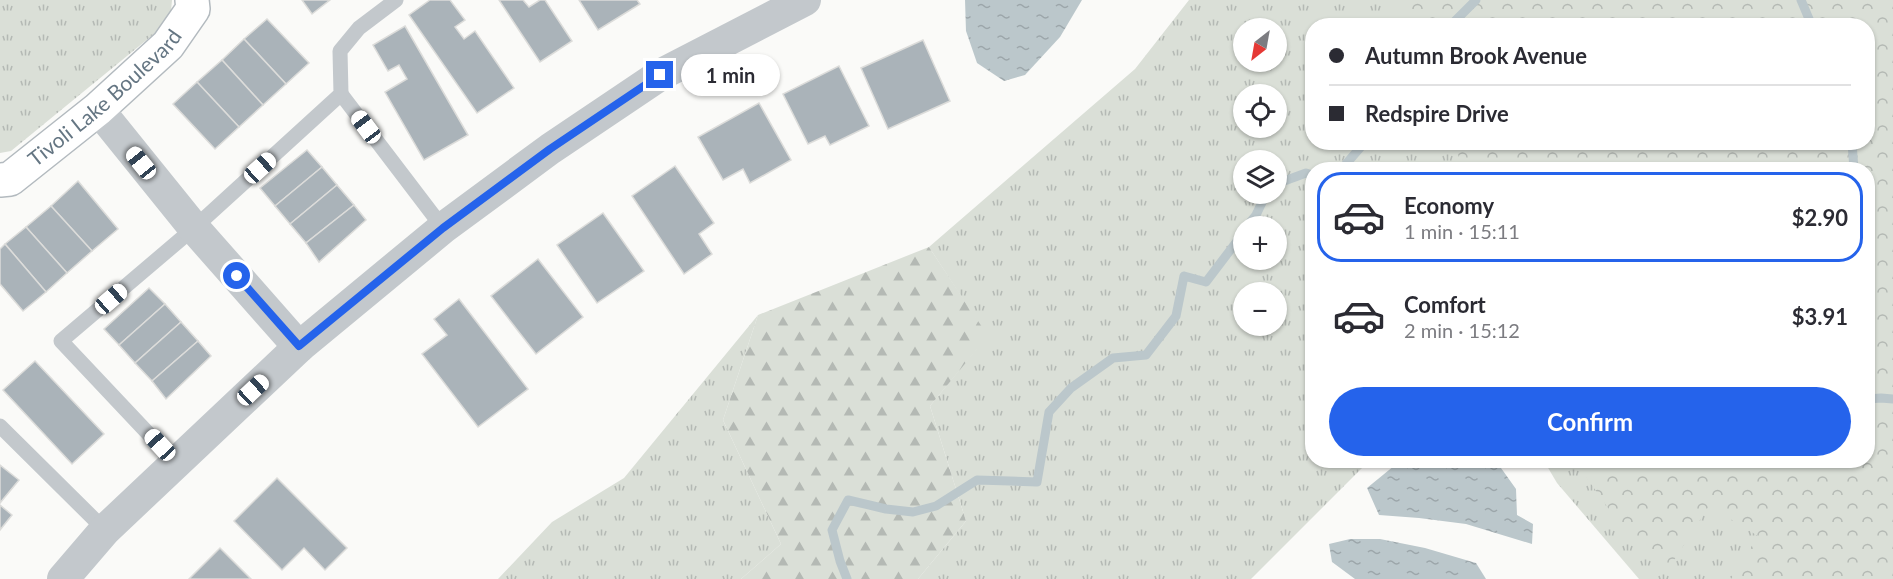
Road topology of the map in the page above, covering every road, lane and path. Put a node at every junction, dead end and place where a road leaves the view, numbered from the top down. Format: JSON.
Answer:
{"nodes":[{"id":1,"x":192,"y":0,"type":"edge"},
{"id":2,"x":396,"y":0,"type":"edge"},
{"id":3,"x":805,"y":0,"type":"edge"},
{"id":4,"x":341,"y":94,"type":"junction"},
{"id":5,"x":98,"y":109,"type":"junction"},
{"id":6,"x":0,"y":180,"type":"edge"},
{"id":7,"x":195,"y":228,"type":"junction"},
{"id":8,"x":443,"y":228,"type":"junction"},
{"id":9,"x":299,"y":346,"type":"junction"},
{"id":10,"x":0,"y":426,"type":"edge"},
{"id":11,"x":176,"y":463,"type":"junction"},
{"id":12,"x":105,"y":530,"type":"junction"},
{"id":13,"x":63,"y":579,"type":"edge"}],
"edges":[{"from":1,"to":5,"type":"street","name":"Tivoli Lake Boulevard"},
{"from":2,"to":4,"type":"lane"},
{"from":3,"to":8,"type":"street"},
{"from":4,"to":7,"type":"lane"},
{"from":4,"to":8,"type":"lane"},
{"from":5,"to":6,"type":"street","name":"Tivoli Lake Boulevard"},
{"from":5,"to":7,"type":"street"},
{"from":7,"to":9,"type":"street"},
{"from":7,"to":11,"type":"lane"},
{"from":8,"to":9,"type":"street"},
{"from":9,"to":11,"type":"street"},
{"from":10,"to":12,"type":"lane"},
{"from":11,"to":12,"type":"street"},
{"from":12,"to":13,"type":"street"}]}
